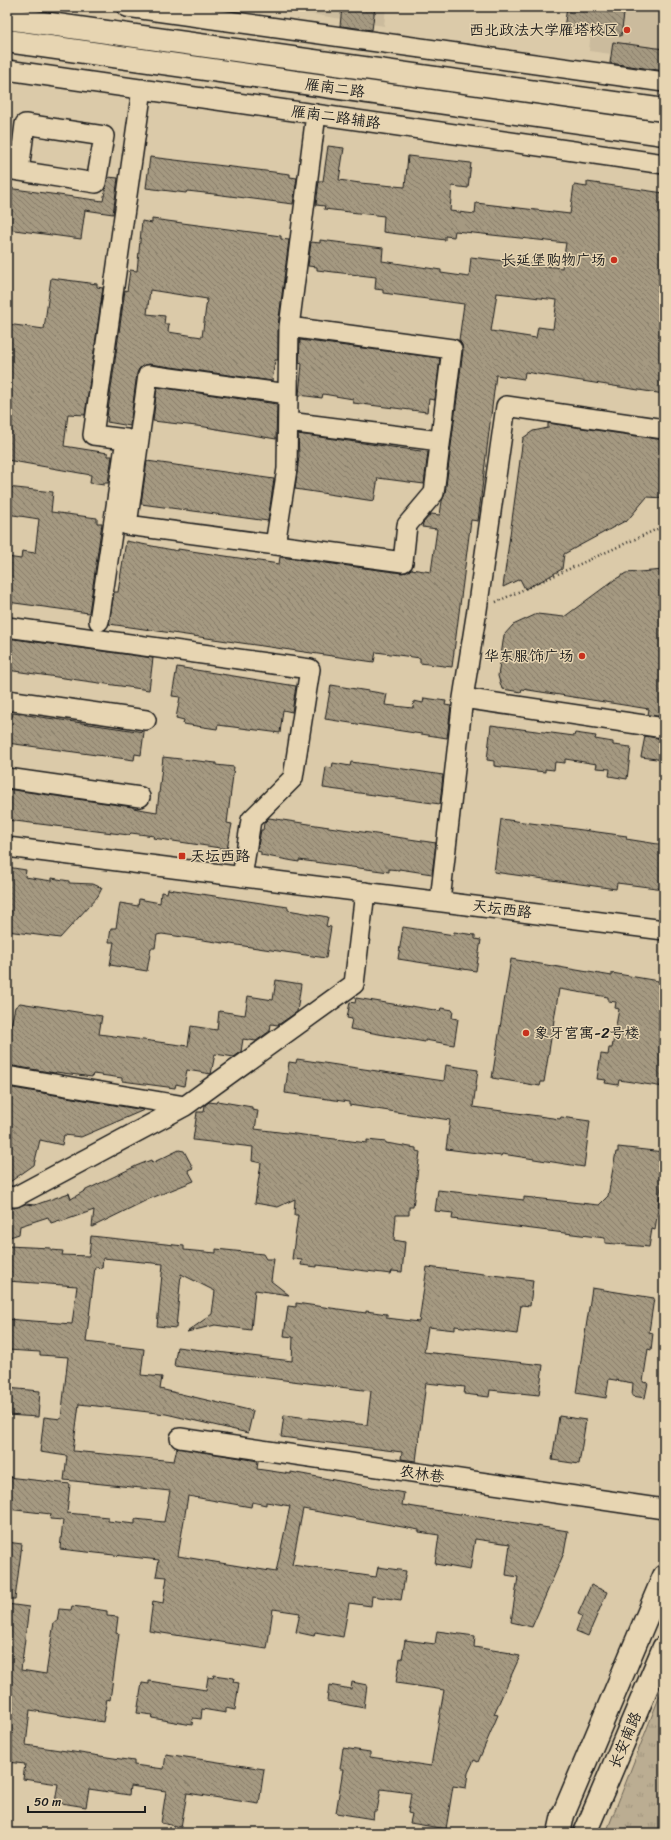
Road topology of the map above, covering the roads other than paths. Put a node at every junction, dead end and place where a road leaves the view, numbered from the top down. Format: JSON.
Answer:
{"nodes":[{"id":1,"x":126,"y":7,"type":"edge"},
{"id":2,"x":7,"y":18,"type":"edge"},
{"id":3,"x":7,"y":41,"type":"edge"},
{"id":4,"x":7,"y":70,"type":"edge"},
{"id":5,"x":664,"y":82,"type":"edge"},
{"id":6,"x":142,"y":89,"type":"junction"},
{"id":7,"x":664,"y":110,"type":"edge"},
{"id":8,"x":316,"y":114,"type":"junction"},
{"id":9,"x":664,"y":134,"type":"edge"},
{"id":10,"x":664,"y":164,"type":"edge"},
{"id":11,"x":13,"y":170,"type":"edge"},
{"id":12,"x":289,"y":327,"type":"junction"},
{"id":13,"x":288,"y":394,"type":"junction"},
{"id":14,"x":288,"y":422,"type":"junction"},
{"id":15,"x":664,"y":429,"type":"edge"},
{"id":16,"x":440,"y":441,"type":"junction"},
{"id":17,"x":275,"y":545,"type":"junction"},
{"id":18,"x":99,"y":621,"type":"dead end"},
{"id":19,"x":7,"y":628,"type":"edge"},
{"id":20,"x":463,"y":698,"type":"junction"},
{"id":21,"x":7,"y":700,"type":"edge"},
{"id":22,"x":146,"y":720,"type":"dead end"},
{"id":23,"x":664,"y":728,"type":"edge"},
{"id":24,"x":7,"y":778,"type":"edge"},
{"id":25,"x":140,"y":797,"type":"dead end"},
{"id":26,"x":7,"y":848,"type":"edge"},
{"id":27,"x":242,"y":876,"type":"junction"},
{"id":28,"x":365,"y":892,"type":"junction"},
{"id":29,"x":440,"y":900,"type":"junction"},
{"id":30,"x":664,"y":930,"type":"edge"},
{"id":31,"x":7,"y":1076,"type":"edge"},
{"id":32,"x":185,"y":1106,"type":"junction"},
{"id":33,"x":7,"y":1196,"type":"edge"},
{"id":34,"x":180,"y":1438,"type":"dead end"},
{"id":35,"x":664,"y":1509,"type":"edge"},
{"id":36,"x":664,"y":1576,"type":"edge"},
{"id":37,"x":664,"y":1647,"type":"edge"},
{"id":38,"x":559,"y":1827,"type":"edge"},
{"id":39,"x":585,"y":1833,"type":"edge"}],
"edges":[{"from":1,"to":5,"type":"street"},
{"from":2,"to":7,"type":"main road","name":"雁南二路"},
{"from":3,"to":9,"type":"main road","name":"雁南二路"},
{"from":4,"to":6,"type":"street","name":"雁南二路辅路"},
{"from":6,"to":8,"type":"street","name":"雁南二路辅路"},
{"from":6,"to":18,"type":"street"},
{"from":8,"to":10,"type":"street","name":"雁南二路辅路"},
{"from":8,"to":12,"type":"street"},
{"from":11,"to":11,"type":"street"},
{"from":12,"to":13,"type":"street"},
{"from":12,"to":16,"type":"street"},
{"from":13,"to":14,"type":"street"},
{"from":13,"to":17,"type":"street"},
{"from":14,"to":16,"type":"street"},
{"from":14,"to":17,"type":"street"},
{"from":15,"to":20,"type":"street"},
{"from":16,"to":17,"type":"street"},
{"from":19,"to":27,"type":"street"},
{"from":20,"to":23,"type":"street"},
{"from":20,"to":29,"type":"street"},
{"from":21,"to":22,"type":"street"},
{"from":24,"to":25,"type":"street"},
{"from":26,"to":27,"type":"street","name":"天坛西路"},
{"from":27,"to":28,"type":"street","name":"天坛西路"},
{"from":28,"to":29,"type":"street","name":"天坛西路"},
{"from":28,"to":32,"type":"street"},
{"from":29,"to":30,"type":"street","name":"天坛西路"},
{"from":31,"to":32,"type":"street"},
{"from":32,"to":33,"type":"street"},
{"from":34,"to":35,"type":"street","name":"农林巷"},
{"from":36,"to":38,"type":"main road"},
{"from":37,"to":39,"type":"main road","name":"长安南路"}]}
